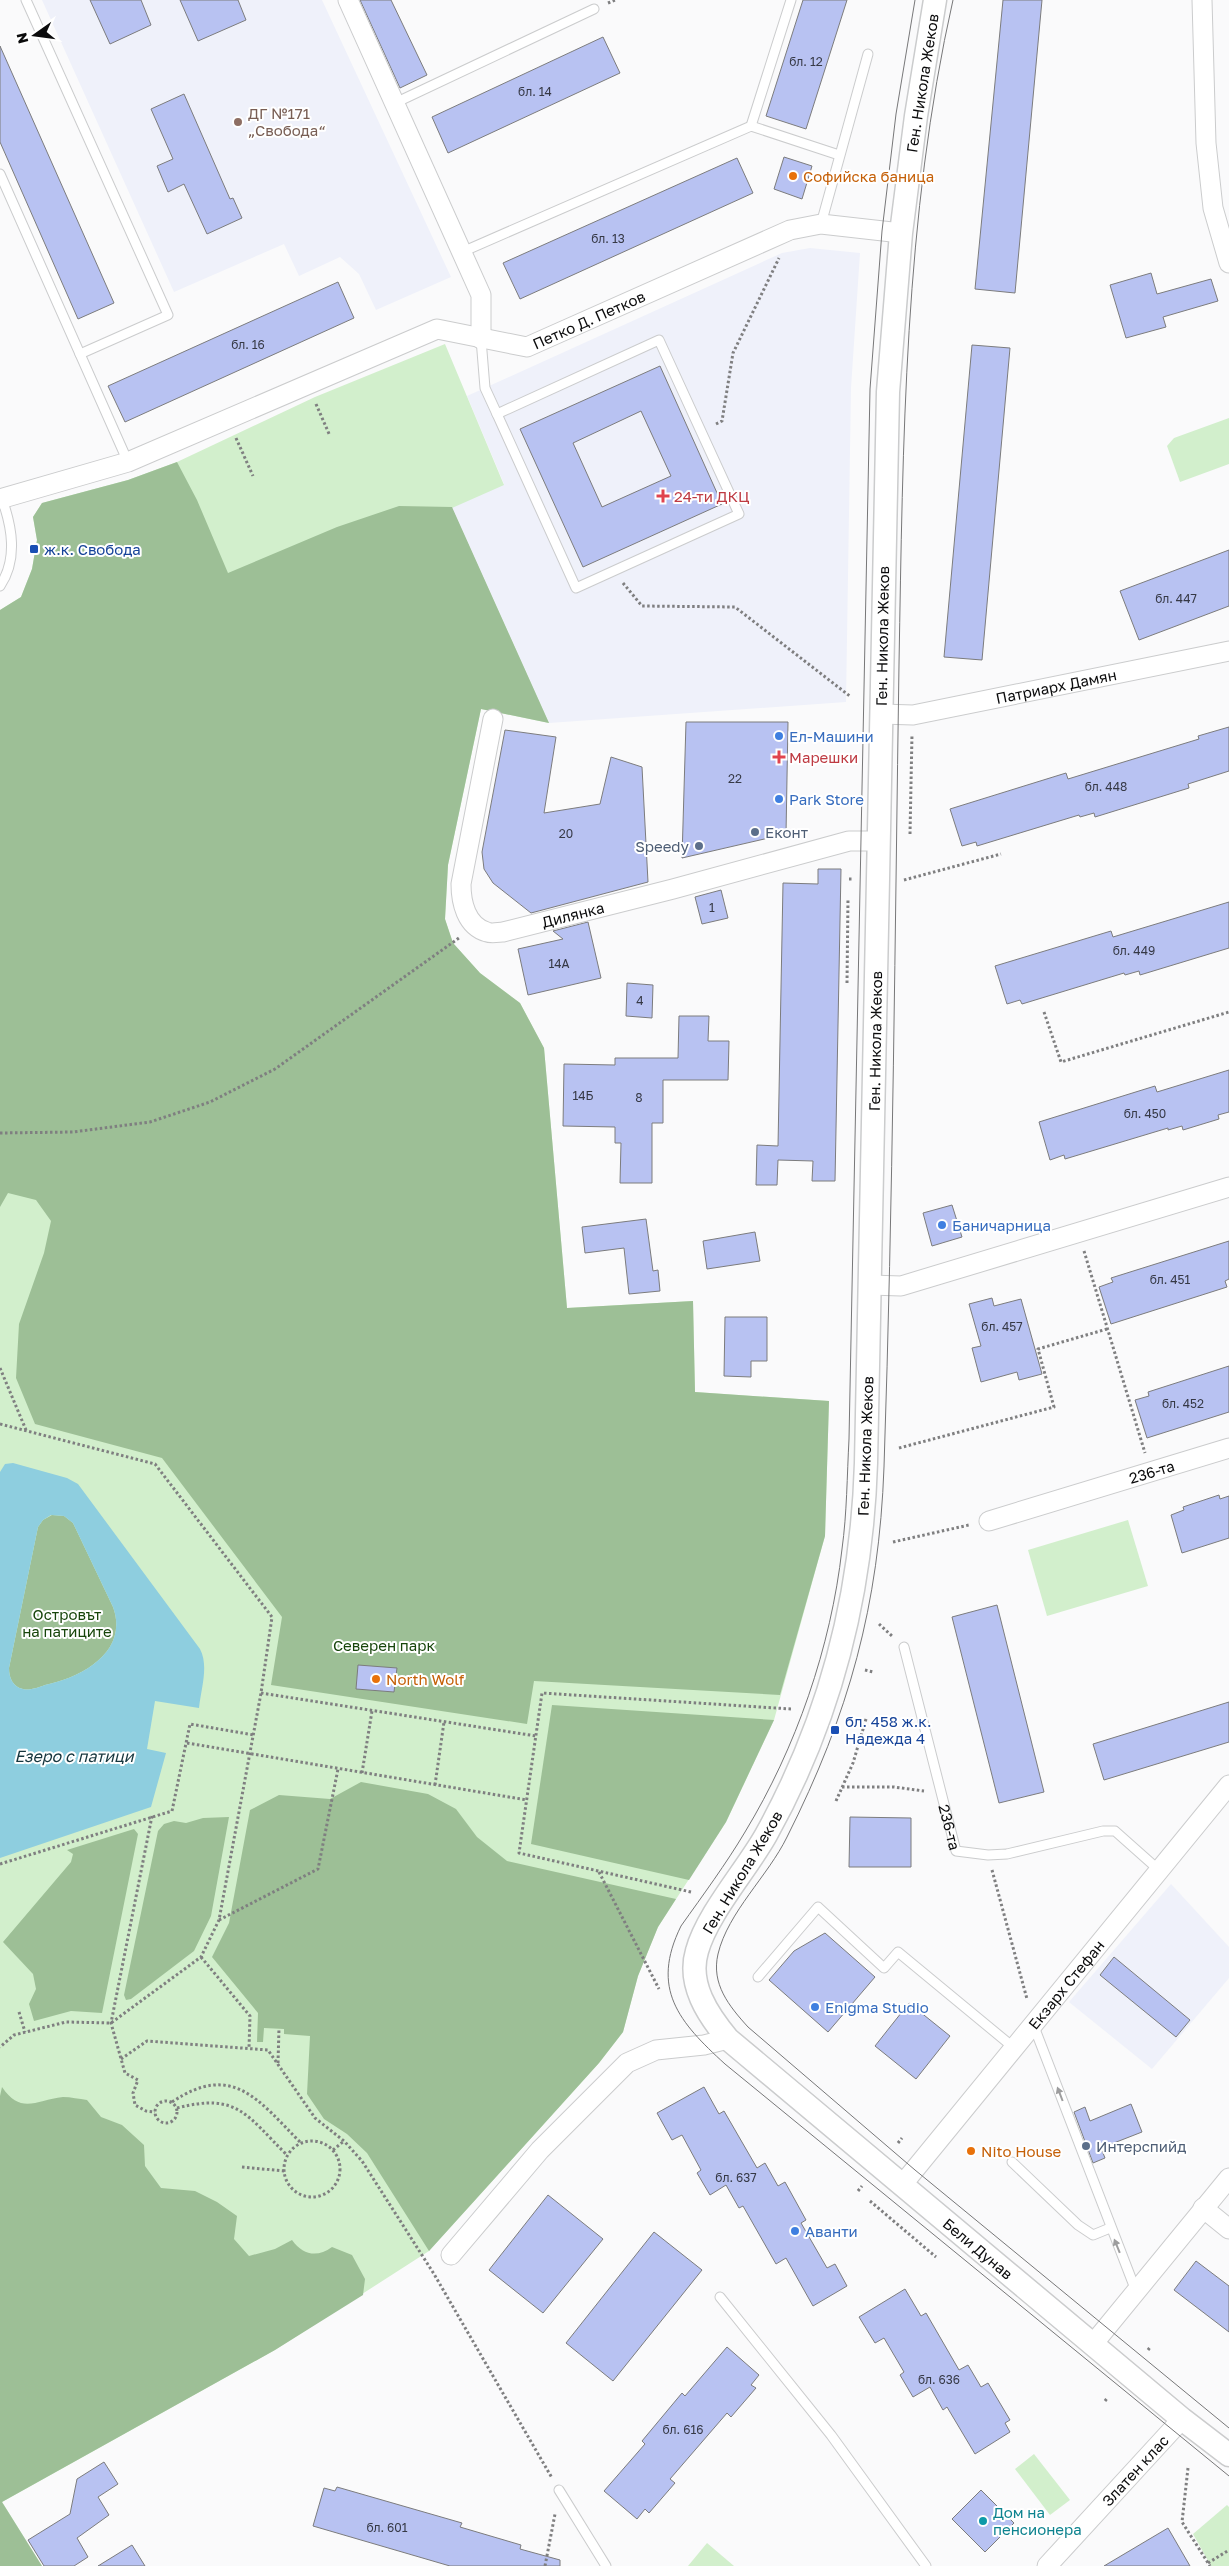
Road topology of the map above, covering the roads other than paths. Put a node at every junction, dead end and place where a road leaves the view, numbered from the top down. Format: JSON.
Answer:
{"nodes":[{"id":1,"x":26,"y":0,"type":"edge"},
{"id":2,"x":348,"y":0,"type":"edge"},
{"id":3,"x":791,"y":0,"type":"edge"},
{"id":4,"x":935,"y":0,"type":"edge"},
{"id":5,"x":1202,"y":0,"type":"edge"},
{"id":6,"x":594,"y":10,"type":"dead end"},
{"id":7,"x":868,"y":54,"type":"dead end"},
{"id":8,"x":395,"y":103,"type":"junction"},
{"id":9,"x":751,"y":126,"type":"junction"},
{"id":10,"x":839,"y":155,"type":"junction"},
{"id":11,"x":0,"y":174,"type":"edge"},
{"id":12,"x":821,"y":224,"type":"junction"},
{"id":13,"x":901,"y":233,"type":"junction"},
{"id":14,"x":462,"y":252,"type":"junction"},
{"id":15,"x":1229,"y":263,"type":"edge"},
{"id":16,"x":481,"y":339,"type":"junction"},
{"id":17,"x":80,"y":354,"type":"junction"},
{"id":18,"x":497,"y":414,"type":"junction"},
{"id":19,"x":128,"y":462,"type":"junction"},
{"id":20,"x":1,"y":499,"type":"edge"},
{"id":21,"x":0,"y":586,"type":"edge"},
{"id":22,"x":1229,"y":651,"type":"edge"},
{"id":23,"x":881,"y":714,"type":"junction"},
{"id":24,"x":493,"y":719,"type":"dead end"},
{"id":25,"x":878,"y":841,"type":"junction"},
{"id":26,"x":1229,"y":1187,"type":"edge"},
{"id":27,"x":870,"y":1285,"type":"junction"},
{"id":28,"x":1229,"y":1448,"type":"edge"},
{"id":29,"x":989,"y":1521,"type":"road end"},
{"id":30,"x":904,"y":1646,"type":"dead end"},
{"id":31,"x":1229,"y":1785,"type":"edge"},
{"id":32,"x":1160,"y":1872,"type":"junction"},
{"id":33,"x":758,"y":1977,"type":"dead end"},
{"id":34,"x":1033,"y":2024,"type":"junction"},
{"id":35,"x":728,"y":2039,"type":"junction"},
{"id":36,"x":1013,"y":2047,"type":"junction"},
{"id":37,"x":1012,"y":2162,"type":"dead end"},
{"id":38,"x":1229,"y":2178,"type":"edge"},
{"id":39,"x":902,"y":2185,"type":"junction"},
{"id":40,"x":1203,"y":2208,"type":"junction"},
{"id":41,"x":1110,"y":2228,"type":"junction"},
{"id":42,"x":1229,"y":2229,"type":"edge"},
{"id":43,"x":451,"y":2255,"type":"dead end"},
{"id":44,"x":1136,"y":2291,"type":"junction"},
{"id":45,"x":720,"y":2298,"type":"dead end"},
{"id":46,"x":1093,"y":2344,"type":"junction"},
{"id":47,"x":1182,"y":2418,"type":"junction"},
{"id":48,"x":1229,"y":2455,"type":"edge"},
{"id":49,"x":559,"y":2490,"type":"road end"},
{"id":50,"x":606,"y":2566,"type":"edge"},
{"id":51,"x":926,"y":2566,"type":"edge"},
{"id":52,"x":1047,"y":2566,"type":"edge"}],
"edges":[{"from":1,"to":17,"type":"lane"},
{"from":2,"to":8,"type":"street"},
{"from":3,"to":9,"type":"lane"},
{"from":4,"to":13,"type":"street","name":"Ген. Никола Жеков"},
{"from":5,"to":15,"type":"street"},
{"from":6,"to":8,"type":"lane"},
{"from":7,"to":10,"type":"lane"},
{"from":8,"to":14,"type":"street"},
{"from":9,"to":10,"type":"lane"},
{"from":9,"to":14,"type":"lane"},
{"from":10,"to":12,"type":"lane"},
{"from":11,"to":17,"type":"lane"},
{"from":12,"to":13,"type":"street","name":"Петко Д. Петков"},
{"from":12,"to":16,"type":"street","name":"Петко Д. Петков"},
{"from":13,"to":23,"type":"street","name":"Ген. Никола Жеков"},
{"from":14,"to":16,"type":"street"},
{"from":16,"to":18,"type":"lane"},
{"from":16,"to":19,"type":"street","name":"Петко Д. Петков"},
{"from":17,"to":19,"type":"lane"},
{"from":18,"to":18,"type":"lane"},
{"from":19,"to":20,"type":"street","name":"Петко Д. Петков"},
{"from":20,"to":21,"type":"lane"},
{"from":22,"to":23,"type":"street","name":"Патриарх Дамян"},
{"from":23,"to":25,"type":"street","name":"Ген. Никола Жеков"},
{"from":24,"to":25,"type":"street","name":"Дилянка"},
{"from":25,"to":27,"type":"street","name":"Ген. Никола Жеков"},
{"from":26,"to":27,"type":"street"},
{"from":27,"to":35,"type":"street","name":"Ген. Никола Жеков"},
{"from":28,"to":29,"type":"street","name":"236-та"},
{"from":30,"to":32,"type":"lane","name":"236-та"},
{"from":31,"to":32,"type":"street","name":"Екзарх Стефан"},
{"from":32,"to":34,"type":"street","name":"Екзарх Стефан"},
{"from":33,"to":36,"type":"lane"},
{"from":34,"to":36,"type":"street","name":"Екзарх Стефан"},
{"from":41,"to":34,"type":"lane","one_way":true},
{"from":35,"to":39,"type":"street","name":"Бели Дунав"},
{"from":35,"to":43,"type":"street"},
{"from":36,"to":39,"type":"street","name":"Екзарх Стефан"},
{"from":37,"to":41,"type":"lane"},
{"from":38,"to":40,"type":"street"},
{"from":39,"to":46,"type":"street","name":"Бели Дунав"},
{"from":40,"to":42,"type":"street"},
{"from":40,"to":44,"type":"street"},
{"from":44,"to":41,"type":"lane","one_way":true},
{"from":44,"to":46,"type":"street"},
{"from":45,"to":51,"type":"lane"},
{"from":46,"to":47,"type":"street","name":"Бели Дунав"},
{"from":47,"to":48,"type":"street","name":"Бели Дунав"},
{"from":47,"to":52,"type":"street","name":"Златен клас"},
{"from":49,"to":50,"type":"lane"}]}
